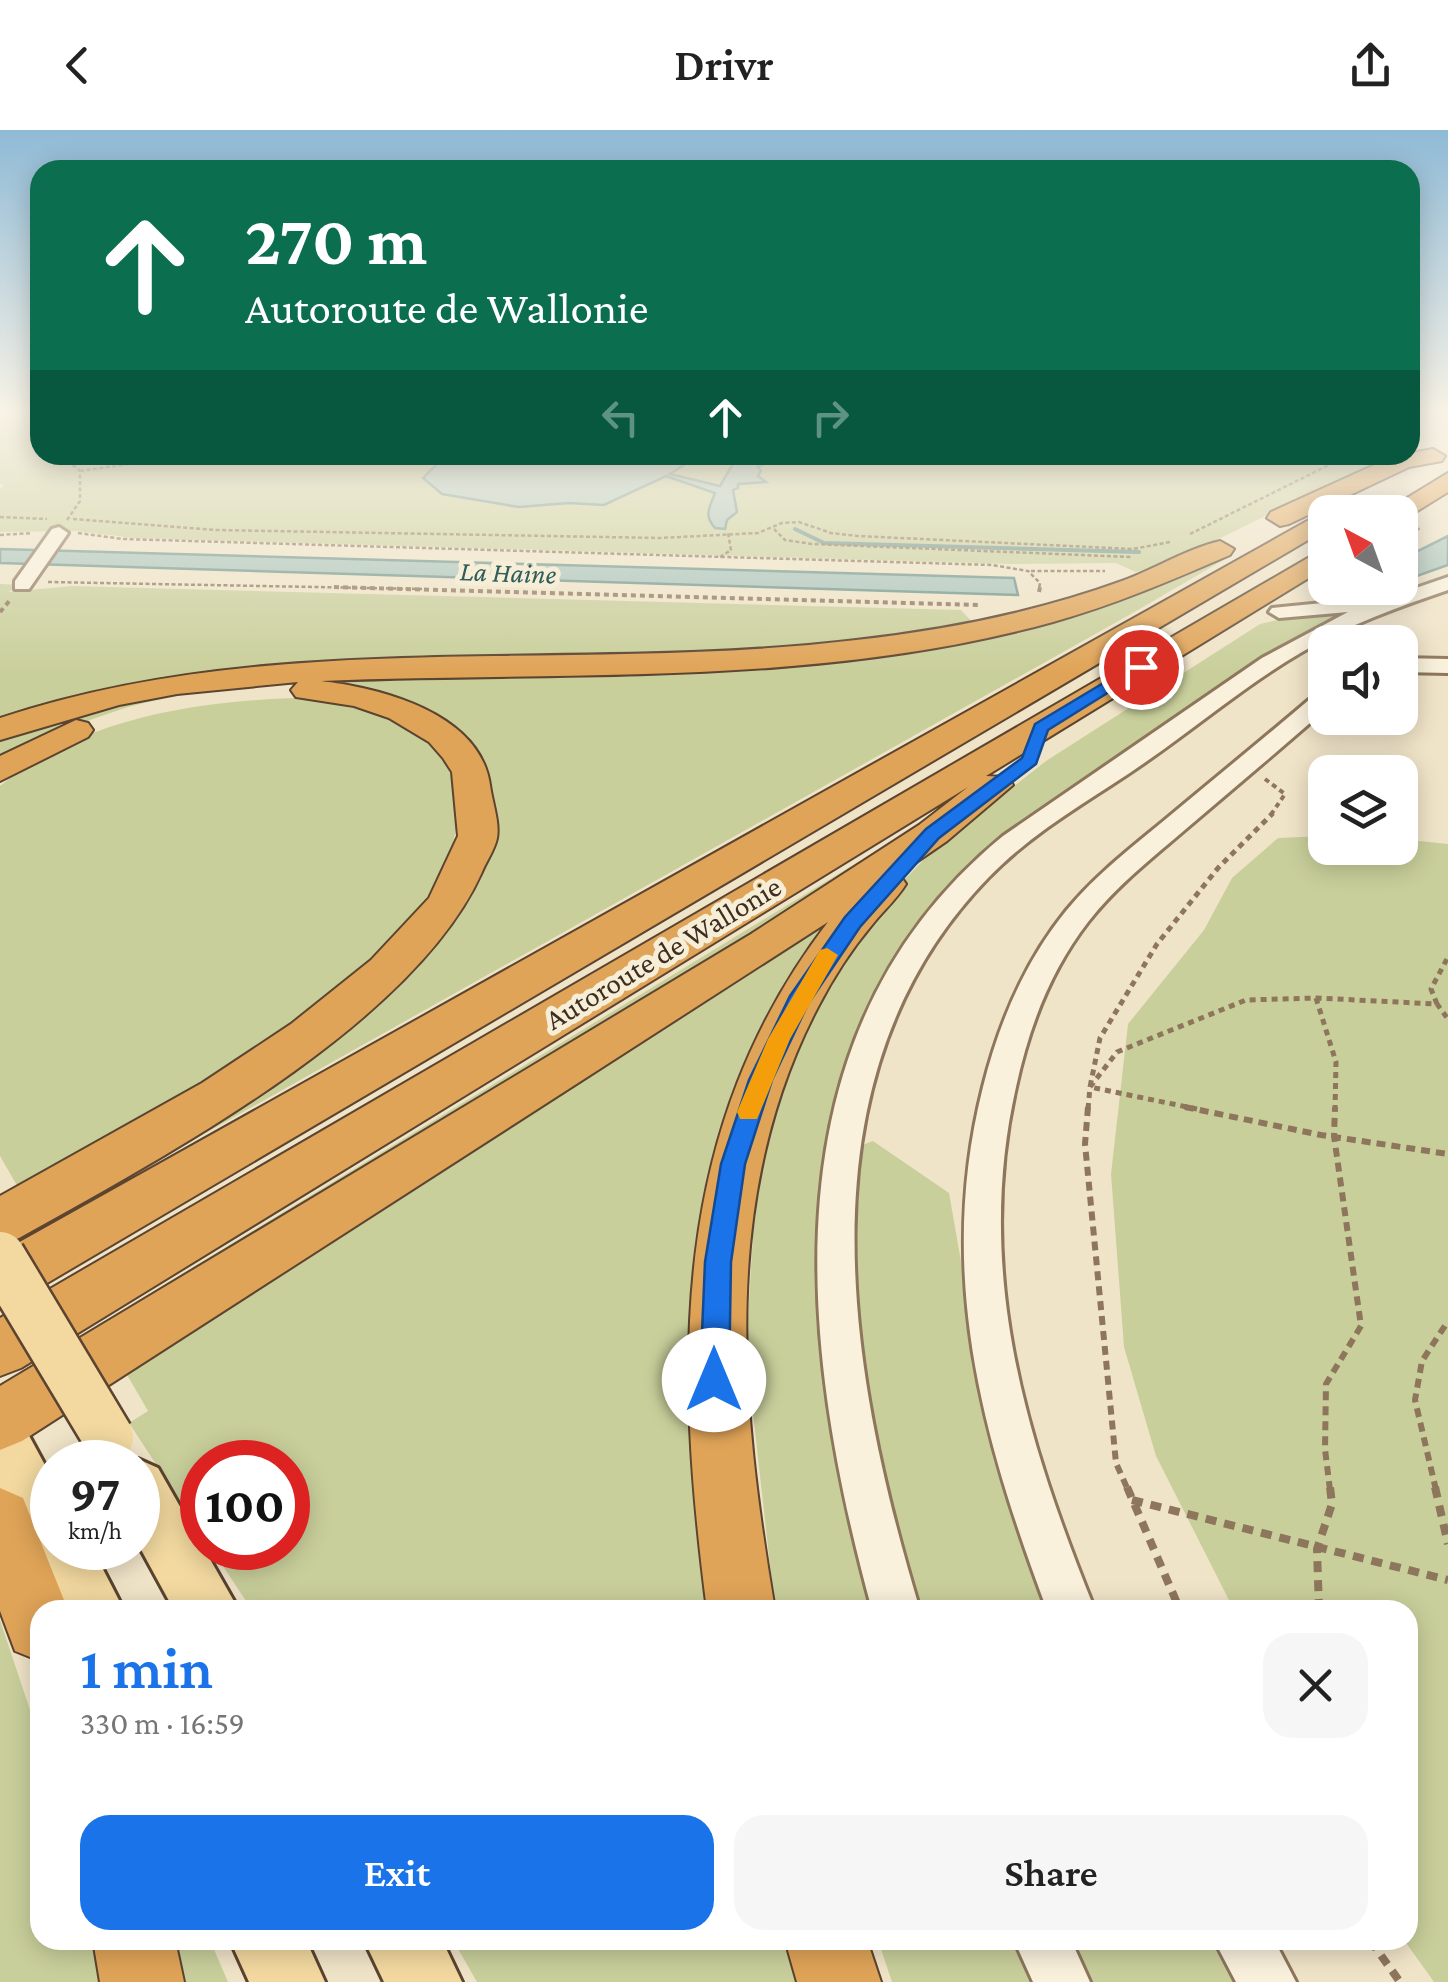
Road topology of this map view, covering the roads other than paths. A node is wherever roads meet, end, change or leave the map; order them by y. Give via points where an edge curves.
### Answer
1 (1318, 499) edge
2 (59, 525) road end
3 (1308, 529) edge
4 (1308, 566) edge
5 (25, 580) road end
6 (1448, 582) edge
7 (1418, 593) edge
8 (1345, 605) edge
9 (1388, 605) edge
10 (1279, 612) dead end
11 (1418, 665) edge
12 (1448, 666) edge
13 (1308, 712) edge
14 (1041, 728) junction
15 (0, 730) edge
16 (0, 770) edge
17 (933, 834) junction
18 (0, 1222) edge
19 (0, 1258) edge
20 (0, 1282) edge
21 (0, 1350) edge
22 (0, 1420) edge
23 (0, 1438) edge
24 (110, 1440) edge
25 (26, 1515) edge
26 (160, 1526) edge
27 (71, 1570) edge
28 (37, 1600) edge
29 (88, 1600) edge
30 (202, 1600) edge
31 (739, 1600) edge
32 (893, 1600) edge
33 (1067, 1600) edge
34 (136, 1950) edge
35 (272, 1950) edge
36 (407, 1950) edge
37 (829, 1950) edge
38 (1047, 1950) edge
39 (1248, 1950) edge
40 (142, 1982) edge
41 (288, 1982) edge
42 (425, 1982) edge
43 (839, 1982) edge
44 (1062, 1982) edge
45 (1268, 1982) edge

1 - 15 highway via 1150,580 1065,609 956,634 737,660 220,676 110,695
2 - 5 street
3 - 20 highway, Autoroute de Wallonie
4 - 14 highway, Autoroute de Wallonie
6 - 7 street
8 - 10 street
9 - 32 street via 1279,658 992,857 936,920 886,1000 840,1151 833,1286 847,1418
11 - 12 street
13 - 33 street via 1112,878 1053,948 1018,1015 990,1128 980,1206 984,1287 1022,1475
14 - 17 highway via 1030,760
14 - 21 highway, Autoroute de Wallonie
16 - 18 highway via 74,731 159,703 248,690 314,690 368,699 434,729 456,748 473,777 479,823 471,855 444,906 357,999 178,1123
17 - 22 highway
17 - 31 highway via 852,922 798,1001 761,1080 733,1164 718,1262 714,1380
19 - 24 main road, bridge
23 - 25 main road
25 - 28 highway
26 - 30 main road
27 - 29 main road
34 - 40 highway
35 - 41 main road
36 - 42 main road
37 - 43 highway
38 - 44 street
39 - 45 street

